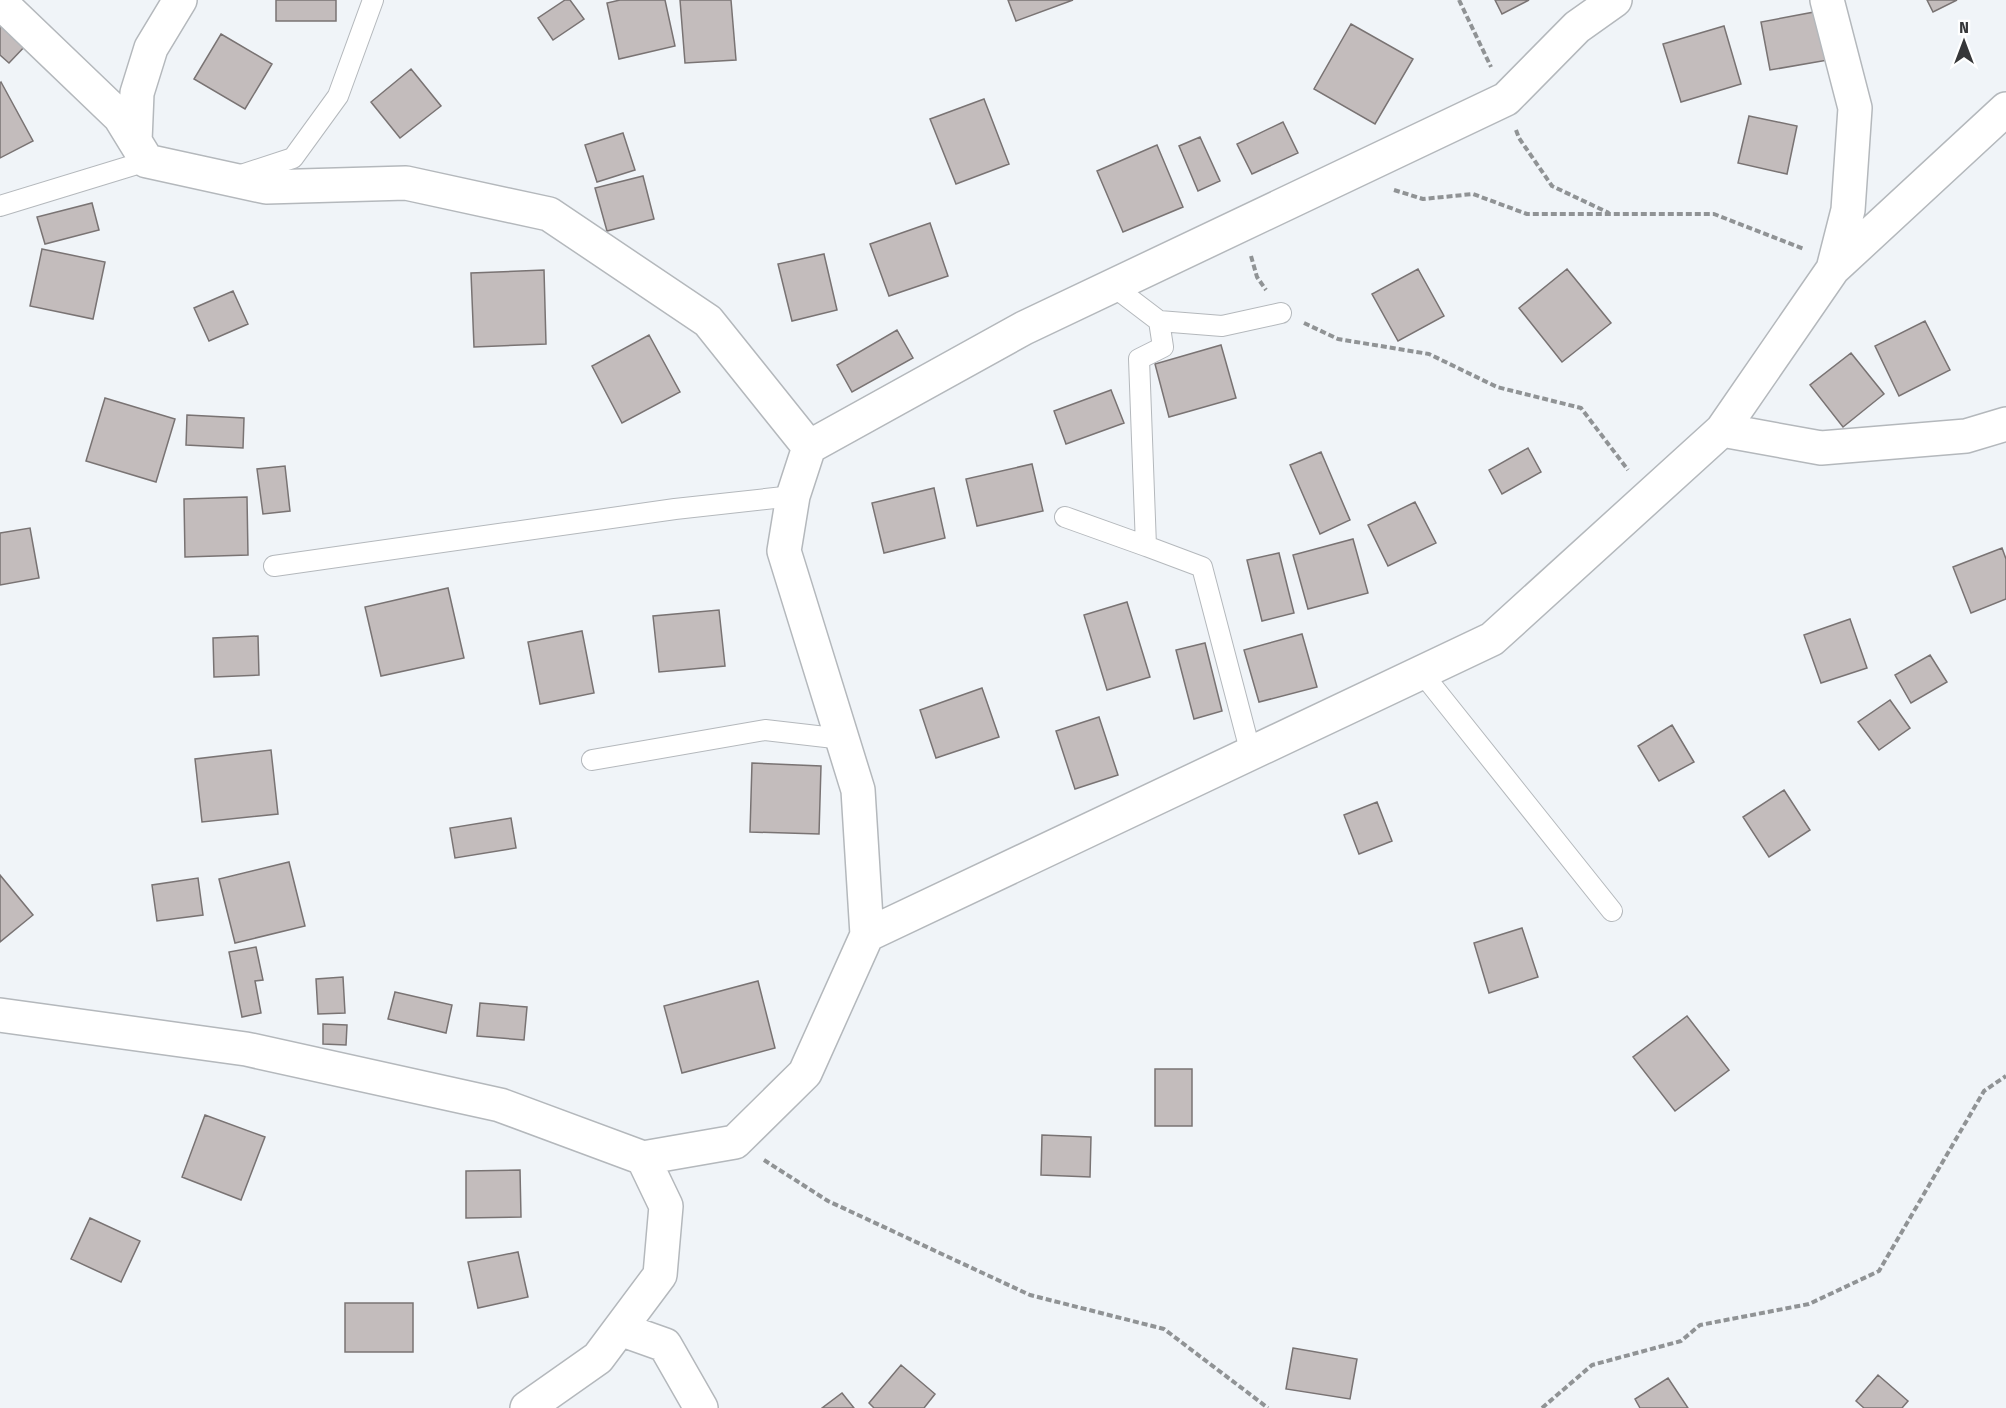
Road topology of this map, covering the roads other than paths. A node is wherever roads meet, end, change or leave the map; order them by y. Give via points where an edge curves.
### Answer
1 (180, 0) edge
2 (373, 0) edge
3 (1615, 0) edge
4 (1827, 0) edge
5 (0, 2) edge
6 (2006, 109) edge
7 (141, 151) junction
8 (229, 179) junction
9 (0, 206) edge
10 (1833, 269) junction
11 (1113, 286) junction
12 (1281, 313) road end
13 (1159, 321) junction
14 (2006, 424) edge
15 (1722, 430) junction
16 (808, 447) junction
17 (793, 496) junction
18 (1065, 517) dead end
19 (1146, 546) junction
20 (274, 566) dead end
21 (1422, 673) junction
22 (843, 740) junction
23 (1251, 754) junction
24 (591, 760) dead end
25 (1612, 910) dead end
26 (867, 935) junction
27 (0, 1015) edge
28 (643, 1158) junction
29 (620, 1329) junction
30 (527, 1408) edge
31 (701, 1408) edge

1 - 7 street via 151,48 137,93
2 - 8 lane via 338,96 292,158
3 - 11 street via 1577,27 1506,99
4 - 10 street via 1855,108 1848,210
5 - 7 street via 120,117
6 - 10 street
7 - 8 street
7 - 9 lane
8 - 16 street via 266,187 406,183 549,214 708,321
10 - 15 street
11 - 13 lane
11 - 16 street via 1024,328
12 - 13 lane via 1222,326
13 - 19 lane via 1163,347 1139,359
14 - 15 street via 1966,436 1821,448
15 - 21 street via 1492,639
16 - 17 street
17 - 20 lane
17 - 22 street via 784,551
18 - 19 lane
19 - 23 lane via 1202,567
21 - 23 street
21 - 25 lane
22 - 24 lane via 765,730
22 - 26 street via 858,790
23 - 26 street
26 - 28 street via 805,1073 735,1142
27 - 28 street via 246,1049 500,1105
28 - 29 street via 666,1206 660,1275
29 - 30 street via 598,1358
29 - 31 street via 665,1345

